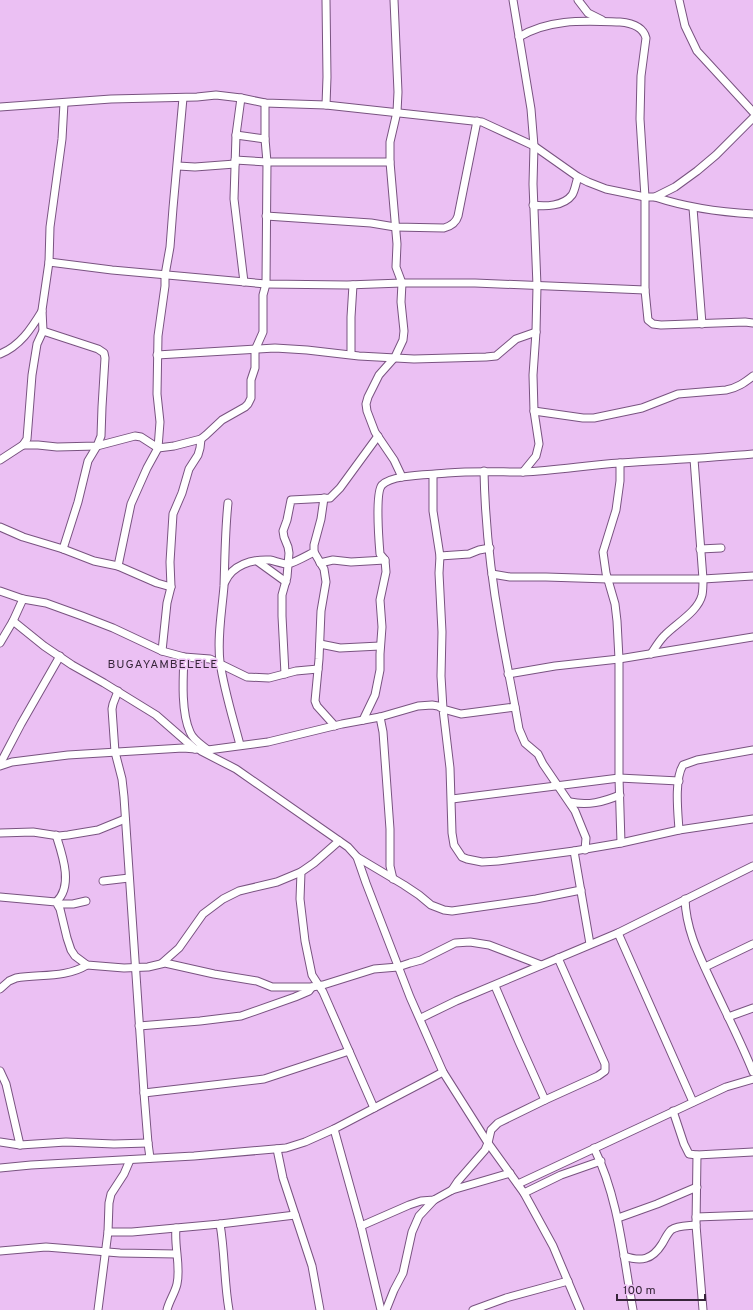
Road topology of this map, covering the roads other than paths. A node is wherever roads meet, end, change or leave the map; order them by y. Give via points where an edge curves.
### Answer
1 (326, 0) edge
2 (394, 0) edge
3 (513, 0) edge
4 (578, 0) edge
5 (681, 2) edge
6 (605, 21) junction
7 (519, 37) junction
8 (183, 98) junction
9 (241, 98) junction
10 (64, 103) junction
11 (265, 103) junction
12 (326, 105) junction
13 (0, 107) edge
14 (397, 112) junction
15 (753, 112) edge
16 (753, 118) edge
17 (477, 121) junction
18 (236, 135) junction
19 (265, 140) junction
20 (534, 146) junction
21 (235, 162) junction
22 (267, 162) junction
23 (390, 162) junction
24 (178, 166) junction
25 (578, 178) junction
26 (645, 197) junction
27 (654, 197) junction
28 (533, 205) junction
29 (693, 208) junction
30 (753, 214) edge
31 (266, 216) junction
32 (395, 227) junction
33 (49, 262) junction
34 (165, 275) junction
35 (244, 282) junction
36 (402, 283) junction
37 (266, 284) junction
38 (353, 285) junction
39 (537, 286) junction
40 (645, 290) junction
41 (42, 310) junction
42 (753, 323) edge
43 (702, 324) junction
44 (43, 331) junction
45 (536, 332) junction
46 (255, 350) junction
47 (0, 354) edge
48 (351, 354) junction
49 (157, 355) junction
50 (395, 357) junction
51 (753, 376) edge
52 (534, 411) junction
53 (378, 436) junction
54 (201, 439) junction
55 (23, 445) junction
56 (98, 446) junction
57 (158, 448) junction
58 (753, 454) edge
59 (694, 459) junction
60 (0, 460) edge
61 (620, 463) junction
62 (484, 471) junction
63 (523, 472) junction
64 (433, 474) junction
65 (402, 477) junction
66 (324, 498) junction
67 (228, 504) dead end
68 (0, 527) edge
69 (490, 548) junction
70 (721, 548) dead end
71 (63, 549) junction
72 (700, 549) junction
73 (314, 552) junction
74 (440, 556) junction
75 (385, 560) junction
76 (257, 561) junction
77 (320, 563) junction
78 (289, 564) junction
79 (118, 566) junction
80 (492, 574) junction
81 (753, 576) edge
82 (608, 579) junction
83 (703, 579) junction
84 (286, 582) junction
85 (224, 586) junction
86 (171, 587) junction
87 (0, 591) edge
88 (23, 599) junction
89 (13, 621) junction
90 (753, 637) edge
91 (0, 643) edge
92 (320, 644) junction
93 (380, 646) junction
94 (162, 651) junction
95 (652, 654) junction
96 (60, 656) junction
97 (184, 657) junction
98 (619, 659) junction
99 (220, 663) junction
100 (318, 669) junction
101 (285, 674) junction
102 (508, 674) junction
103 (118, 691) junction
104 (516, 707) junction
105 (443, 709) junction
106 (380, 717) junction
107 (363, 720) junction
108 (335, 726) junction
109 (240, 746) junction
110 (197, 750) junction
111 (208, 750) junction
112 (753, 750) edge
113 (115, 752) junction
114 (0, 764) edge
115 (619, 778) junction
116 (679, 781) junction
117 (558, 786) junction
118 (620, 795) junction
119 (452, 799) junction
120 (570, 802) junction
121 (125, 819) junction
122 (753, 819) edge
123 (679, 830) junction
124 (0, 833) edge
125 (56, 835) junction
126 (339, 841) junction
127 (621, 843) junction
128 (585, 850) junction
129 (574, 852) junction
130 (357, 857) junction
131 (753, 866) edge
132 (301, 872) junction
133 (129, 878) junction
134 (393, 878) junction
135 (103, 881) dead end
136 (581, 890) junction
137 (0, 897) edge
138 (685, 899) junction
139 (86, 901) dead end
140 (57, 903) junction
141 (618, 933) junction
142 (590, 944) junction
143 (753, 944) edge
144 (558, 958) junction
145 (162, 963) junction
146 (87, 965) junction
147 (541, 965) junction
148 (136, 967) junction
149 (398, 967) junction
150 (705, 968) junction
151 (495, 986) junction
152 (315, 987) junction
153 (0, 989) edge
154 (753, 1008) edge
155 (728, 1017) junction
156 (420, 1018) junction
157 (139, 1026) junction
158 (349, 1050) junction
159 (0, 1071) edge
160 (444, 1072) junction
161 (753, 1072) edge
162 (753, 1079) edge
163 (144, 1093) junction
164 (545, 1100) junction
165 (693, 1102) junction
166 (374, 1108) junction
167 (674, 1111) junction
168 (334, 1129) junction
169 (0, 1142) edge
170 (148, 1143) junction
171 (488, 1143) junction
172 (20, 1145) junction
173 (594, 1148) junction
174 (277, 1149) junction
175 (753, 1152) edge
176 (697, 1155) junction
177 (150, 1158) junction
178 (130, 1160) junction
179 (600, 1161) junction
180 (0, 1168) edge
181 (510, 1173) junction
182 (518, 1184) junction
183 (697, 1188) junction
184 (452, 1190) junction
185 (524, 1193) junction
186 (434, 1200) junction
187 (294, 1215) junction
188 (753, 1215) edge
189 (696, 1216) junction
190 (618, 1218) junction
191 (220, 1224) junction
192 (696, 1225) junction
193 (361, 1226) junction
194 (176, 1228) junction
195 (108, 1232) junction
196 (0, 1251) edge
197 (105, 1252) junction
198 (176, 1254) junction
199 (624, 1256) junction
200 (568, 1281) junction
201 (98, 1310) edge
202 (167, 1310) edge
203 (229, 1310) edge
204 (320, 1310) edge
205 (381, 1310) edge
206 (386, 1310) edge
207 (473, 1310) edge
208 (580, 1310) edge
209 (633, 1310) edge
210 (703, 1310) edge

1 - 12 street
2 - 14 street
3 - 7 street
4 - 6 street via 588,13
5 - 15 street via 685,26 697,51
6 - 7 street via 561,22 539,27
6 - 26 street via 627,23 642,29 645,33 640,119
7 - 20 street via 531,109
8 - 9 street via 216,95
8 - 10 street via 111,99
8 - 24 street
9 - 11 street
9 - 18 street
10 - 13 street
10 - 33 street via 62,139 50,227
11 - 12 street
11 - 19 street
12 - 14 street
14 - 17 street
14 - 23 street via 390,142
16 - 27 street via 697,171 675,187
17 - 20 street via 489,124
17 - 32 street via 455,222 444,228
18 - 19 street
18 - 21 street
19 - 22 street
20 - 25 street
20 - 28 street
21 - 22 street
21 - 24 street via 195,167
21 - 35 street via 235,209
22 - 23 street
22 - 31 street
23 - 32 street
24 - 34 street
25 - 26 street via 606,189
25 - 28 street via 568,199 552,205
26 - 27 street
26 - 40 street
27 - 29 street
28 - 39 street
29 - 30 street
29 - 43 street
31 - 32 street
31 - 37 street
32 - 36 street via 396,267
33 - 34 street
33 - 41 street
34 - 35 street
34 - 49 street
35 - 37 street
36 - 38 street
36 - 39 street
36 - 50 street via 400,302 404,331
37 - 38 street
37 - 46 street via 263,295 263,332
38 - 48 street
39 - 40 street
39 - 45 street
40 - 43 street via 648,320 653,324
41 - 44 street
41 - 47 street via 32,328 18,343
42 - 43 street
44 - 55 street via 37,344 29,397 27,436
44 - 56 street via 104,353 101,436
45 - 50 street via 516,338 498,355 493,356 414,359
45 - 52 street
46 - 48 street via 275,348
46 - 49 street
46 - 54 street via 255,368 248,404 222,420
48 - 50 street
49 - 57 street via 160,422
50 - 53 street via 379,375 366,404
51 - 52 street via 733,389 678,394 642,408 594,418
52 - 63 street via 539,435 538,451
53 - 65 street
53 - 66 street via 340,488 330,498
54 - 57 street
54 - 86 street via 198,455 173,514
55 - 56 street
55 - 60 street
56 - 57 street via 135,436
56 - 71 street via 88,462
57 - 79 street via 131,504
58 - 59 street
59 - 61 street
59 - 72 street
61 - 63 street
61 - 82 street via 616,510 603,552
62 - 63 street
62 - 64 street
62 - 69 street
64 - 65 street
64 - 74 street via 433,511
65 - 75 street via 385,482 379,490 379,544 380,554
66 - 73 street
66 - 78 street via 291,500 283,531 288,547
67 - 85 street
68 - 71 street
69 - 74 street via 469,554
69 - 80 street
70 - 72 street
71 - 79 street
72 - 83 street
73 - 77 street
73 - 78 street
74 - 105 street
75 - 77 street via 333,560
75 - 93 street via 386,579 380,600
76 - 78 street
76 - 84 street
76 - 85 street via 237,567 228,576
77 - 92 street via 324,569 326,582 321,611
78 - 84 street
79 - 86 street
80 - 82 street via 510,577
80 - 102 street
81 - 83 street
82 - 83 street
82 - 98 street via 615,604
83 - 95 street via 700,601 664,636
84 - 101 street via 282,596
85 - 99 street via 219,637
86 - 94 street
87 - 88 street
88 - 89 street
88 - 94 street via 46,603 82,616
89 - 91 street
89 - 96 street
90 - 95 street
92 - 93 street via 340,648
92 - 100 street
93 - 107 street via 378,686
94 - 97 street
95 - 98 street
96 - 103 street
96 - 114 street
97 - 99 street
97 - 111 street via 184,698 190,732
98 - 102 street
98 - 115 street
99 - 101 street via 247,677 269,678
99 - 109 street
100 - 101 street
100 - 108 street via 315,701
102 - 104 street
103 - 110 street via 156,715
103 - 113 street via 112,709
104 - 105 street via 461,714
104 - 117 street via 523,739 528,747 538,754
105 - 106 street via 432,705 418,706
105 - 119 street
106 - 107 street
106 - 134 street via 390,829 390,866
107 - 108 street
108 - 109 street
109 - 111 street
110 - 111 street
110 - 113 street via 183,748
110 - 126 street via 236,769
112 - 116 street via 687,763 681,769
113 - 114 street
113 - 121 street via 122,778
115 - 116 street
115 - 117 street
115 - 118 street
116 - 123 street
117 - 119 street
117 - 120 street
118 - 120 street via 594,804
118 - 127 street
119 - 129 street via 454,845 462,857 482,862
120 - 128 street via 586,838
121 - 125 street via 98,830
121 - 133 street
122 - 123 street
123 - 127 street
124 - 125 street via 33,832
125 - 140 street via 66,875
126 - 130 street
126 - 132 street
127 - 128 street
128 - 129 street
129 - 136 street
130 - 134 street
130 - 149 street
131 - 138 street
132 - 145 street via 223,899 203,914 179,948
132 - 152 street via 303,931
133 - 135 street
133 - 148 street
134 - 136 street via 431,905 444,910 536,900
136 - 142 street
137 - 140 street
138 - 141 street
138 - 150 street via 689,931
139 - 140 street via 71,905
140 - 146 street via 71,950
141 - 142 street
141 - 165 street
142 - 144 street
143 - 150 street
144 - 147 street
144 - 164 street via 606,1068 598,1076
145 - 148 street
145 - 152 street via 272,987
146 - 148 street
146 - 153 street via 66,974 16,978
147 - 149 street via 489,945 455,942 421,960
147 - 151 street
148 - 157 street
149 - 152 street via 374,969
149 - 156 street
150 - 155 street
151 - 156 street
151 - 164 street
152 - 157 street via 295,997 241,1016
152 - 158 street via 322,992
154 - 155 street
155 - 161 street
156 - 160 street
157 - 163 street
158 - 163 street via 264,1079
158 - 166 street
159 - 172 street via 6,1084
160 - 166 street
160 - 171 street
162 - 165 street via 736,1083
163 - 170 street
164 - 171 street via 498,1123 491,1130
165 - 167 street
166 - 168 street
167 - 173 street
167 - 176 street via 686,1150 689,1154
168 - 174 street via 305,1142
168 - 193 street
169 - 172 street
170 - 172 street via 66,1142
170 - 177 street
171 - 181 street
171 - 184 street
173 - 179 street
173 - 182 street
174 - 177 street
174 - 187 street
175 - 176 street
176 - 183 street
177 - 178 street
178 - 180 street
178 - 195 street via 111,1194
179 - 185 street via 561,1175
179 - 190 street
181 - 182 street
181 - 184 street
182 - 185 street
183 - 189 street
183 - 190 street
184 - 186 street
185 - 200 street via 553,1246
186 - 193 street via 409,1205
186 - 206 street via 419,1216 412,1232 403,1273
187 - 191 street
187 - 204 street via 312,1266
188 - 189 street
189 - 192 street
190 - 199 street
191 - 194 street
191 - 203 street
192 - 199 street via 672,1229 660,1248 648,1258 635,1260
192 - 210 street
193 - 205 street
194 - 195 street
194 - 198 street
195 - 197 street
196 - 197 street via 46,1247
197 - 198 street
197 - 201 street
198 - 202 street via 177,1284
199 - 209 street
200 - 207 street
200 - 208 street

